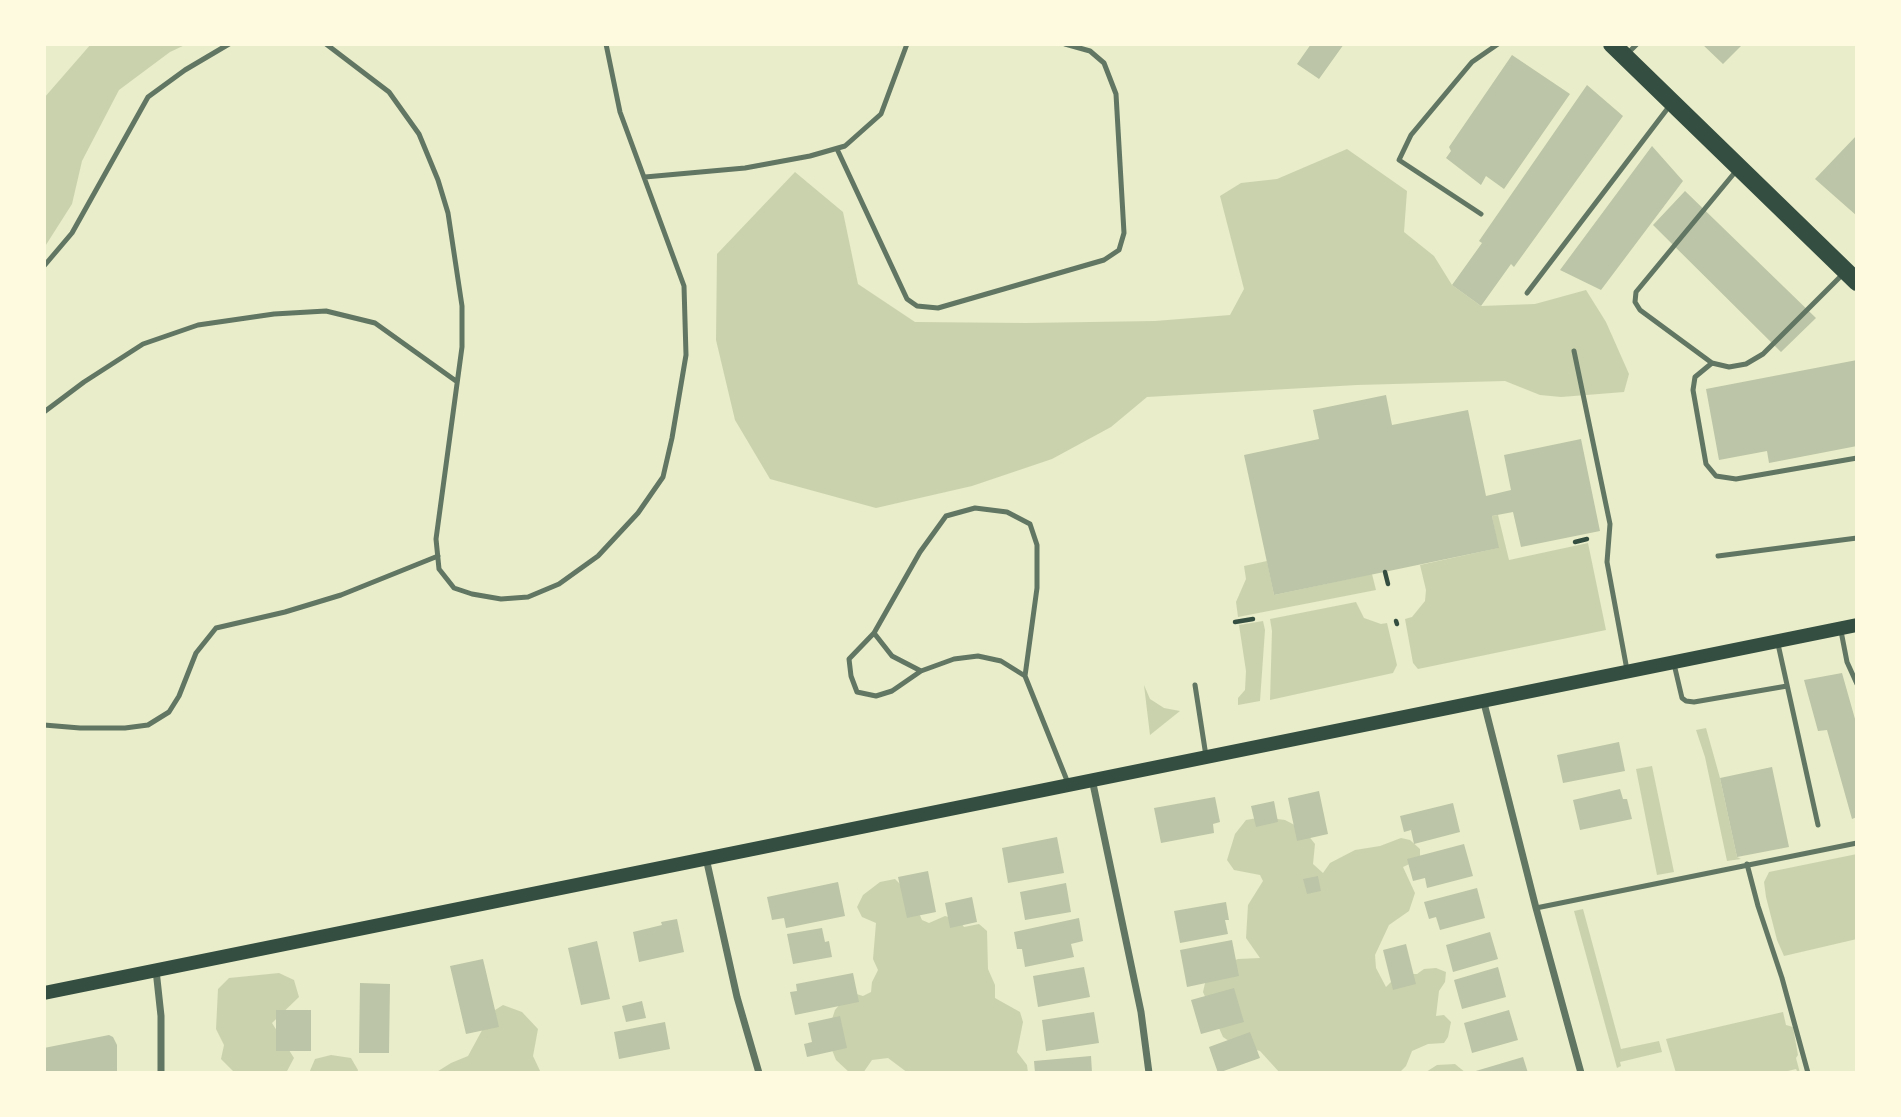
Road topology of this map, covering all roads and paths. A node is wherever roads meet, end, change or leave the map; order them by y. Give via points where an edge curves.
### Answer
1 (229, 44) edge
2 (326, 44) edge
3 (606, 44) edge
4 (907, 44) edge
5 (1065, 44) edge
6 (1498, 44) edge
7 (1625, 48) edge
8 (1672, 102) junction
9 (837, 149) junction
10 (1739, 167) junction
11 (645, 177) junction
12 (1481, 214) dead end
13 (44, 266) edge
14 (1852, 276) edge
15 (1527, 293) dead end
16 (1574, 351) dead end
17 (1712, 363) junction
18 (457, 381) junction
19 (44, 412) edge
20 (1857, 457) edge
21 (1857, 538) edge
22 (1587, 539) dead end
23 (1574, 542) dead end
24 (438, 556) junction
25 (1718, 556) dead end
26 (1385, 572) dead end
27 (1388, 583) dead end
28 (1252, 619) dead end
29 (1235, 622) dead end
30 (1857, 625) edge
31 (1841, 628) junction
32 (874, 633) junction
33 (1777, 641) junction
34 (1673, 661) junction
35 (1627, 670) junction
36 (921, 671) junction
37 (1025, 676) junction
38 (1857, 684) edge
39 (1195, 685) dead end
40 (1787, 686) junction
41 (1483, 699) junction
42 (44, 725) edge
43 (1206, 756) junction
44 (1092, 779) junction
45 (1068, 783) junction
46 (1818, 825) dead end
47 (1857, 843) edge
48 (706, 858) junction
49 (1747, 864) junction
50 (1536, 908) junction
51 (156, 970) junction
52 (44, 992) edge
53 (161, 1073) edge
54 (759, 1073) edge
55 (1149, 1073) edge
56 (1581, 1073) edge
57 (1808, 1073) edge

1 - 13 lane via 148,97 72,233
2 - 18 lane via 389,92 419,134 438,180 448,213 462,306
3 - 11 lane via 620,112
4 - 9 lane via 881,114
5 - 9 lane via 1090,51 1104,63 1116,94 1124,233 1119,250 1104,260 938,308 917,306 907,299
6 - 12 lane via 1472,62 1411,135 1399,160
7 - 8 main road
8 - 10 main road
8 - 15 lane
9 - 11 lane via 745,169
10 - 14 main road
10 - 17 lane via 1636,292 1640,310
11 - 24 lane via 684,286 686,355 663,477 638,513 598,556 559,584 528,597 501,599 454,588 439,569
14 - 17 lane via 1763,354 1738,366
16 - 35 lane via 1610,524 1606,562
17 - 20 lane via 1695,377 1693,390 1706,464 1716,476 1736,479
18 - 19 lane via 375,323 326,311 274,314 198,325 143,344
18 - 24 lane via 436,539
21 - 25 lane
22 - 23 path
24 - 42 lane via 341,595 216,628 196,653 169,712 148,725
26 - 27 path
28 - 29 path
30 - 31 main road
31 - 33 main road
31 - 38 lane via 1847,662
32 - 36 lane via 892,656
32 - 36 lane via 849,659 857,692 876,696 892,691
32 - 37 lane via 919,552 946,516 975,508 1007,512 1030,524 1037,545 1037,588
33 - 34 main road
33 - 40 lane
34 - 35 main road
34 - 40 lane via 1686,701
35 - 41 main road
36 - 37 lane via 978,656 1001,661
37 - 45 lane
39 - 43 lane
40 - 46 lane
41 - 43 main road
41 - 50 street
43 - 44 main road
44 - 45 main road
44 - 55 street via 1141,1012
45 - 48 main road
47 - 49 lane
48 - 51 main road
48 - 54 street
49 - 50 lane
49 - 57 lane
50 - 56 street
51 - 52 main road
51 - 53 street

